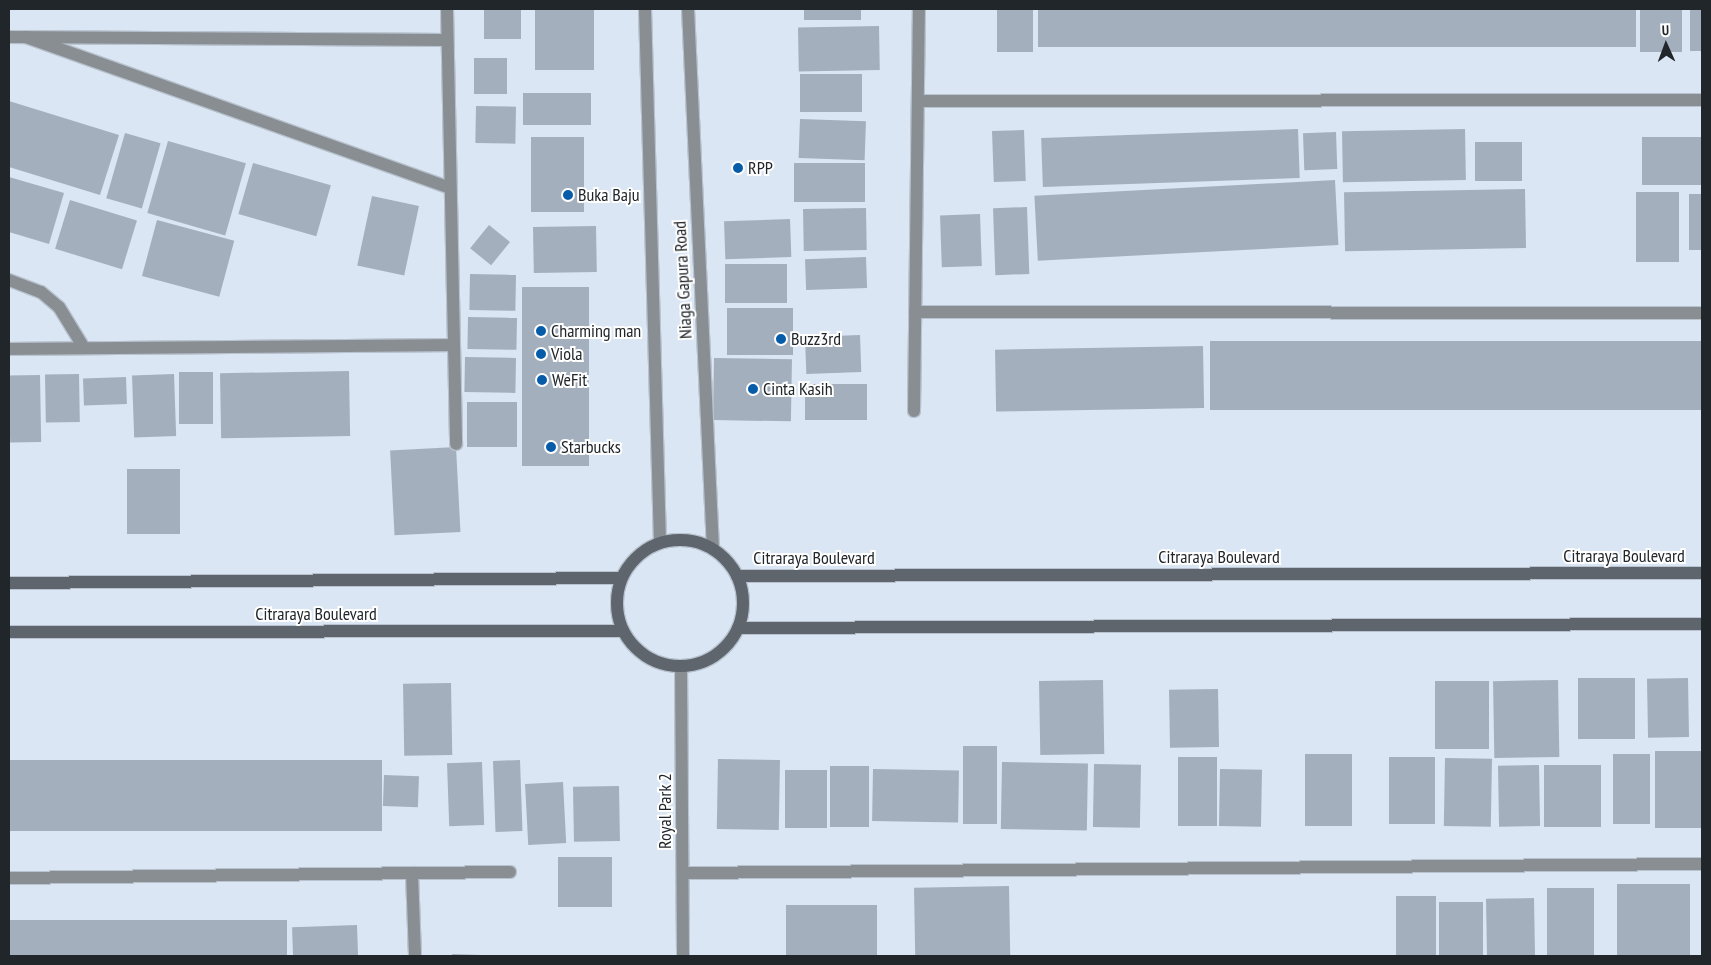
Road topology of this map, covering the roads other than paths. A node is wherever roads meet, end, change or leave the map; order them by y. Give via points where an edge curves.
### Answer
1 (446, 9) edge
2 (645, 9) edge
3 (688, 9) edge
4 (919, 9) edge
5 (9, 37) edge
6 (26, 37) junction
7 (447, 40) junction
8 (1702, 100) edge
9 (918, 101) junction
10 (450, 188) junction
11 (9, 280) edge
12 (915, 312) junction
13 (1702, 312) edge
14 (454, 345) junction
15 (84, 348) junction
16 (9, 349) edge
17 (914, 411) dead end
18 (456, 444) dead end
19 (660, 543) junction
20 (713, 549) junction
21 (1702, 573) edge
22 (737, 576) junction
23 (621, 578) junction
24 (9, 583) edge
25 (1702, 624) edge
26 (738, 628) junction
27 (623, 631) junction
28 (9, 632) edge
29 (681, 666) junction
30 (1702, 864) edge
31 (510, 872) dead end
32 (412, 873) junction
33 (682, 873) junction
34 (9, 878) edge
35 (414, 956) edge
36 (683, 956) edge

1 - 7 street
2 - 19 street, Niaga Gapura Road
3 - 20 street, Niaga Gapura Road
4 - 9 street
5 - 6 street
6 - 7 street
6 - 10 street
7 - 10 street
8 - 9 street
9 - 12 street
10 - 14 street
11 - 15 street via 41,292 59,307
12 - 13 street
12 - 17 street
14 - 15 street
14 - 18 street
15 - 16 street
19 - 20 main road via 678,540
19 - 23 main road via 630,563
20 - 22 main road
21 - 22 main road, Citraraya Boulevard
22 - 26 main road via 743,610
23 - 24 main road, Citraraya Boulevard
23 - 27 main road via 617,596
25 - 26 main road
26 - 29 main road via 715,655
27 - 28 main road, Citraraya Boulevard
27 - 29 main road via 647,657 663,664
29 - 33 street, Royal Park 2
30 - 33 street
31 - 32 street
32 - 34 street
32 - 35 street
33 - 36 street, Royal Park 2

